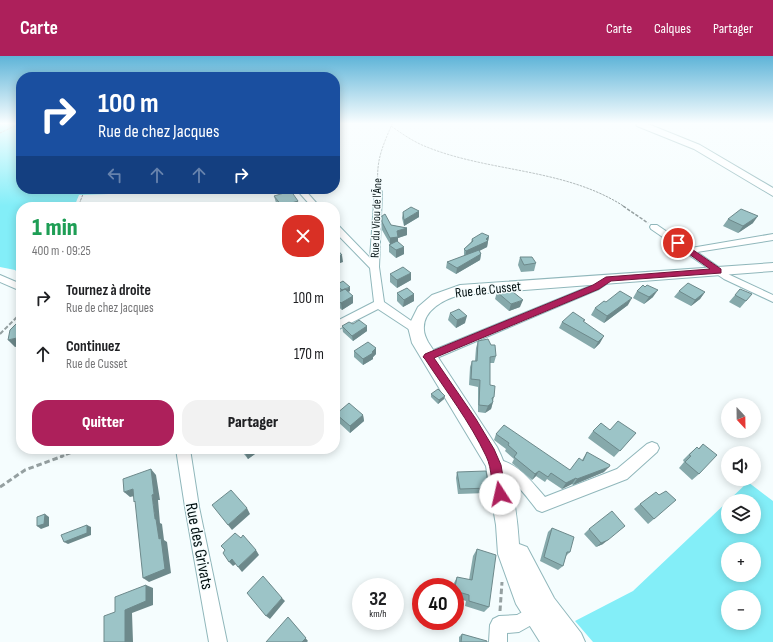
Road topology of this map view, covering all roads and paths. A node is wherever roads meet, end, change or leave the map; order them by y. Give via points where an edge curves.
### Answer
1 (381, 151) edge
2 (440, 151) edge
3 (704, 151) edge
4 (378, 192) joint
5 (773, 193) edge
6 (304, 194) edge
7 (312, 202) edge
8 (654, 227) joint
9 (340, 232) edge
10 (773, 237) edge
11 (689, 251) junction
12 (374, 267) junction
13 (773, 267) edge
14 (718, 271) junction
15 (0, 278) edge
16 (609, 279) junction
17 (16, 286) edge
18 (773, 299) edge
19 (379, 304) junction
20 (16, 318) edge
21 (340, 324) edge
22 (416, 330) junction
23 (0, 334) edge
24 (428, 357) junction
25 (652, 448) dead end
26 (69, 454) edge
27 (184, 454) edge
28 (496, 465) junction
29 (0, 487) edge
30 (549, 627) edge
31 (218, 642) edge
32 (498, 642) edge
33 (567, 642) edge
34 (572, 642) edge

1 - 4 path, Rue du Viou de l'Âne via 377,170
2 - 8 path via 530,172 597,193 618,203
3 - 5 street
4 - 12 street, Rue du Viou de l'Âne
6 - 7 street
8 - 11 street
9 - 12 street
10 - 11 street
11 - 14 street
12 - 19 street, Rue du Viou de l'Âne
13 - 14 street, Rue de Cusset
14 - 16 street, Rue de Cusset
14 - 18 street
15 - 17 street
16 - 22 street, Rue de Cusset via 476,288 447,293 423,309
16 - 24 street via 596,287
19 - 21 street
19 - 22 street
20 - 23 path
22 - 24 street
24 - 28 street via 472,422
25 - 28 street via 622,474 542,505 521,480 502,465
26 - 29 path via 26,470
27 - 31 street, Rue des Grivats
28 - 30 street via 509,554 524,596
30 - 32 street via 519,622 499,625
30 - 33 street
30 - 34 street

